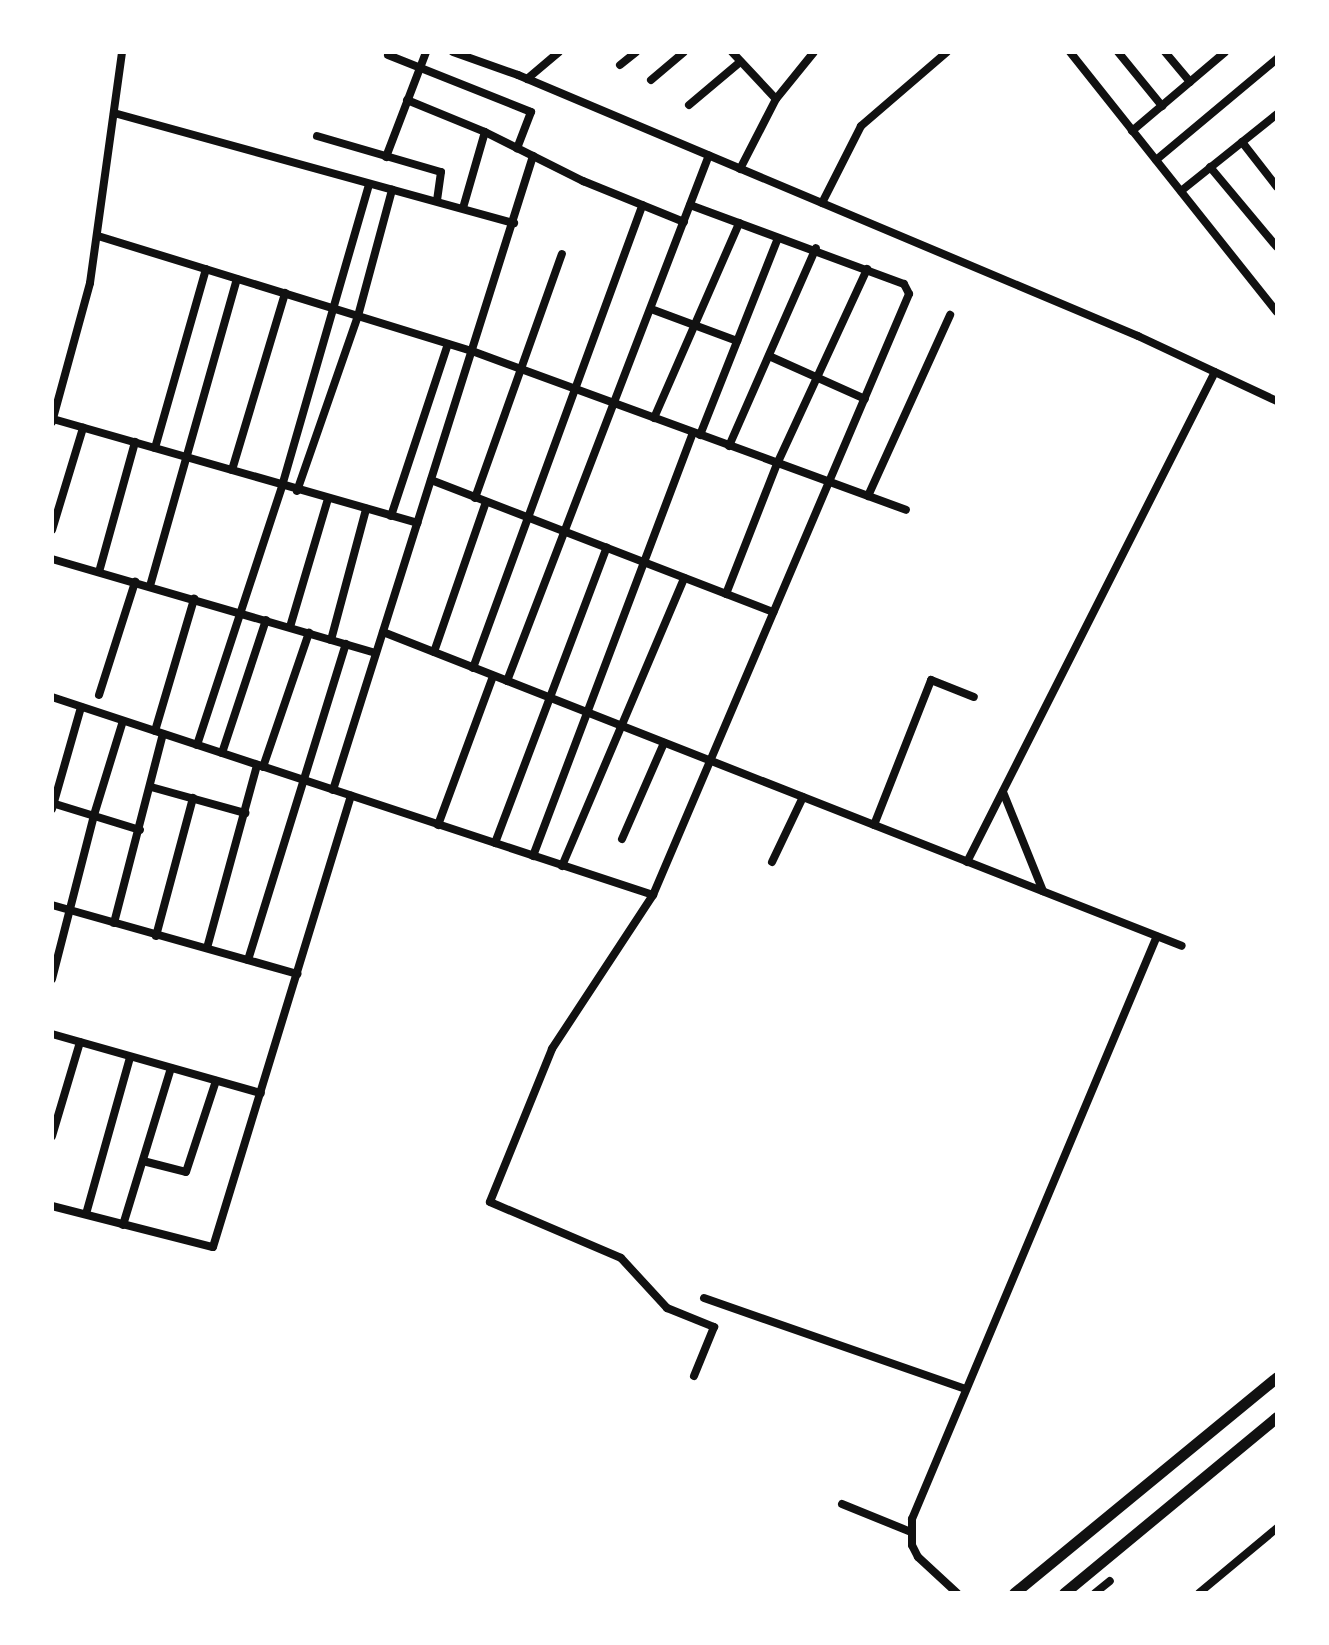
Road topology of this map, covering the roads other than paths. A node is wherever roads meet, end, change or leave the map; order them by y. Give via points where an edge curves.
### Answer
1 (122, 52) edge
2 (426, 52) edge
3 (453, 52) edge
4 (559, 52) edge
5 (636, 52) edge
6 (684, 52) edge
7 (732, 52) edge
8 (947, 52) edge
9 (1070, 52) edge
10 (1118, 52) edge
11 (1165, 52) edge
12 (1225, 52) edge
13 (810, 53) edge
14 (388, 55) dead end
15 (1277, 59) edge
16 (740, 62) junction
17 (620, 65) dead end
18 (419, 66) junction
19 (527, 79) junction
20 (651, 80) dead end
21 (1190, 82) junction
22 (776, 99) junction
23 (407, 100) junction
24 (689, 105) dead end
25 (1162, 106) junction
26 (114, 113) junction
27 (1277, 114) edge
28 (1132, 131) junction
29 (485, 132) junction
30 (317, 136) dead end
31 (1242, 142) junction
32 (517, 148) junction
33 (709, 155) junction
34 (533, 156) junction
35 (386, 157) junction
36 (1156, 160) junction
37 (1210, 167) junction
38 (740, 169) junction
39 (369, 185) junction
40 (1277, 187) edge
41 (392, 190) junction
42 (1181, 191) junction
43 (437, 200) junction
44 (822, 203) junction
45 (642, 205) junction
46 (690, 205) junction
47 (463, 208) junction
48 (684, 222) junction
49 (514, 223) junction
50 (739, 223) junction
51 (98, 236) junction
52 (778, 238) junction
53 (1277, 247) edge
54 (816, 248) junction
55 (562, 254) dead end
56 (206, 269) junction
57 (867, 269) junction
58 (237, 279) junction
59 (285, 293) junction
60 (332, 308) junction
61 (651, 309) junction
62 (1277, 312) edge
63 (950, 315) dead end
64 (358, 316) junction
65 (695, 325) junction
66 (737, 341) junction
67 (448, 344) junction
68 (472, 351) junction
69 (769, 356) junction
70 (521, 369) junction
71 (1215, 372) junction
72 (818, 378) junction
73 (574, 389) junction
74 (1276, 398) edge
75 (865, 399) junction
76 (615, 404) junction
77 (654, 418) junction
78 (52, 420) edge
79 (83, 428) junction
80 (696, 434) junction
81 (135, 442) junction
82 (729, 446) junction
83 (155, 448) junction
84 (187, 457) junction
85 (777, 464) junction
86 (232, 470) junction
87 (431, 480) junction
88 (830, 483) junction
89 (282, 486) junction
90 (297, 491) junction
91 (868, 496) junction
92 (475, 498) junction
93 (328, 499) junction
94 (486, 502) junction
95 (366, 509) junction
96 (906, 510) dead end
97 (391, 516) junction
98 (526, 517) junction
99 (417, 523) junction
100 (52, 530) edge
101 (567, 533) junction
102 (607, 547) junction
103 (52, 559) edge
104 (646, 562) junction
105 (99, 572) junction
106 (684, 578) junction
107 (135, 582) junction
108 (150, 586) junction
109 (726, 594) junction
110 (194, 599) junction
111 (773, 612) junction
112 (240, 613) junction
113 (266, 620) junction
114 (290, 627) junction
115 (383, 632) junction
116 (309, 633) junction
117 (331, 640) junction
118 (346, 644) junction
119 (434, 652) junction
120 (376, 653) junction
121 (473, 668) junction
122 (493, 676) junction
123 (507, 681) junction
124 (99, 695) dead end
125 (52, 697) edge
126 (548, 697) junction
127 (974, 697) dead end
128 (81, 707) junction
129 (588, 713) junction
130 (123, 721) junction
131 (621, 726) junction
132 (159, 732) junction
133 (664, 743) junction
134 (197, 745) junction
135 (222, 753) junction
136 (710, 761) junction
137 (260, 766) junction
138 (302, 780) junction
139 (151, 787) junction
140 (333, 790) junction
141 (1003, 792) junction
142 (351, 796) junction
143 (803, 797) junction
144 (193, 798) junction
145 (53, 805) edge
146 (245, 813) junction
147 (94, 815) junction
148 (438, 825) junction
149 (874, 825) junction
150 (140, 830) junction
151 (622, 839) dead end
152 (495, 843) junction
153 (533, 856) junction
154 (772, 862) dead end
155 (967, 862) junction
156 (562, 866) junction
157 (1043, 891) junction
158 (653, 895) junction
159 (52, 905) edge
160 (71, 910) junction
161 (114, 923) junction
162 (156, 936) junction
163 (1157, 936) junction
164 (1182, 946) dead end
165 (207, 948) junction
166 (248, 960) junction
167 (297, 974) junction
168 (52, 979) edge
169 (52, 1034) edge
170 (80, 1042) junction
171 (130, 1057) junction
172 (171, 1068) junction
173 (216, 1081) junction
174 (261, 1093) junction
175 (52, 1136) edge
176 (143, 1161) junction
177 (52, 1206) edge
178 (86, 1214) junction
179 (123, 1225) junction
180 (704, 1298) dead end
181 (694, 1376) dead end
182 (1277, 1377) edge
183 (966, 1389) junction
184 (1277, 1417) edge
185 (842, 1504) dead end
186 (1277, 1528) edge
187 (911, 1532) junction
188 (1110, 1581) dead end
189 (957, 1593) edge
190 (1014, 1593) edge
191 (1064, 1593) edge
192 (1095, 1593) edge
193 (1199, 1593) edge

1 - 26 street
2 - 18 street
3 - 19 street
4 - 19 street
5 - 17 street
6 - 20 street
7 - 16 street
8 - 44 street via 861,126
9 - 28 street
10 - 25 street
11 - 21 street
12 - 21 street
13 - 22 street
14 - 18 street
15 - 36 street
16 - 22 street
16 - 24 street
18 - 23 street
18 - 32 street via 531,112
19 - 33 street
21 - 25 street
22 - 38 street
23 - 29 street
23 - 35 street
25 - 28 street
26 - 39 street
26 - 51 street
27 - 31 street
28 - 36 street
29 - 32 street
29 - 47 street
30 - 35 street
31 - 37 street
31 - 40 street
32 - 34 street
33 - 38 street
33 - 46 street
34 - 45 street
34 - 49 street
35 - 43 street via 441,172
36 - 42 street
37 - 42 street
37 - 53 street
38 - 44 street
39 - 41 street
39 - 60 street
41 - 43 street
41 - 64 street
42 - 62 street
43 - 47 street
44 - 71 street
45 - 48 street
45 - 73 street
46 - 48 street
46 - 50 street
47 - 49 street
48 - 61 street
49 - 68 street
50 - 52 street
50 - 65 street
51 - 56 street
51 - 78 street
52 - 54 street
52 - 66 street
54 - 57 street
54 - 69 street
55 - 70 street
56 - 58 street
56 - 83 street
57 - 72 street
57 - 75 street via 904,284 909,294
58 - 59 street
58 - 84 street
59 - 60 street
59 - 86 street
60 - 64 street
60 - 89 street
61 - 65 street
61 - 76 street
63 - 91 street
64 - 67 street
64 - 90 street
65 - 66 street
65 - 77 street
66 - 80 street
67 - 68 street
67 - 97 street
68 - 70 street
68 - 87 street
69 - 72 street
69 - 82 street
70 - 73 street
70 - 92 street
71 - 74 street
71 - 141 street
72 - 75 street
72 - 85 street
73 - 76 street
73 - 98 street
75 - 88 street
76 - 77 street
76 - 101 street
77 - 80 street
78 - 79 street
79 - 81 street
79 - 100 street
80 - 82 street
80 - 104 street
81 - 83 street
81 - 105 street
82 - 85 street
83 - 84 street
84 - 86 street
84 - 108 street
85 - 88 street
85 - 109 street
86 - 89 street
87 - 92 street
87 - 99 street
88 - 91 street
88 - 111 street
89 - 90 street
89 - 112 street
90 - 93 street
91 - 96 street
92 - 94 street
93 - 95 street
93 - 114 street
94 - 98 street
94 - 119 street
95 - 97 street
95 - 117 street
97 - 99 street
98 - 101 street
98 - 121 street
99 - 115 street
101 - 102 street
101 - 123 street
102 - 104 street
102 - 126 street
103 - 105 street
104 - 106 street
104 - 129 street
105 - 107 street
106 - 109 street
106 - 131 street
107 - 108 street
107 - 124 street
108 - 110 street
109 - 111 street
110 - 112 street
110 - 132 street
111 - 136 street
112 - 113 street
112 - 134 street
113 - 114 street
113 - 135 street
114 - 116 street
115 - 119 street
115 - 120 street
116 - 117 street
116 - 137 street
117 - 118 street
118 - 120 street
118 - 138 street
119 - 121 street
120 - 140 street
121 - 122 street
122 - 123 street
122 - 148 street
123 - 126 street
125 - 128 street
126 - 129 street
126 - 152 street
127 - 149 street via 931,680
128 - 130 street
128 - 145 street
129 - 131 street
129 - 153 street
130 - 132 street
130 - 147 street
131 - 133 street
131 - 156 street
132 - 134 street
132 - 139 street
133 - 136 street
133 - 151 street
134 - 135 street
135 - 137 street
136 - 143 street
136 - 158 street
137 - 138 street
137 - 146 street
138 - 140 street
138 - 166 street
139 - 144 street
139 - 150 street
140 - 142 street
141 - 155 street
141 - 157 street
142 - 148 street
142 - 167 street
143 - 149 street
143 - 154 street
144 - 146 street
144 - 162 street
145 - 147 street
146 - 165 street
147 - 150 street
147 - 160 street
148 - 152 street
149 - 155 street
150 - 161 street
152 - 153 street
153 - 156 street
155 - 157 street
156 - 158 street
157 - 163 street
158 - 181 street via 552,1049 490,1202 621,1258 667,1308 714,1327
159 - 160 street
160 - 161 street
160 - 168 street
161 - 162 street
162 - 165 street
163 - 164 street
163 - 183 street
165 - 166 street
166 - 167 street
167 - 174 street
169 - 170 street
170 - 171 street
170 - 175 street
171 - 172 street
171 - 178 street
172 - 173 street
172 - 176 street
173 - 174 street
173 - 176 street via 186,1172
174 - 179 street via 212,1248
176 - 179 street
177 - 178 street
178 - 179 street
180 - 183 street
182 - 190 main road
183 - 187 street
184 - 191 main road
185 - 187 street
186 - 193 street
187 - 189 street via 912,1545 926,1567
188 - 192 street

